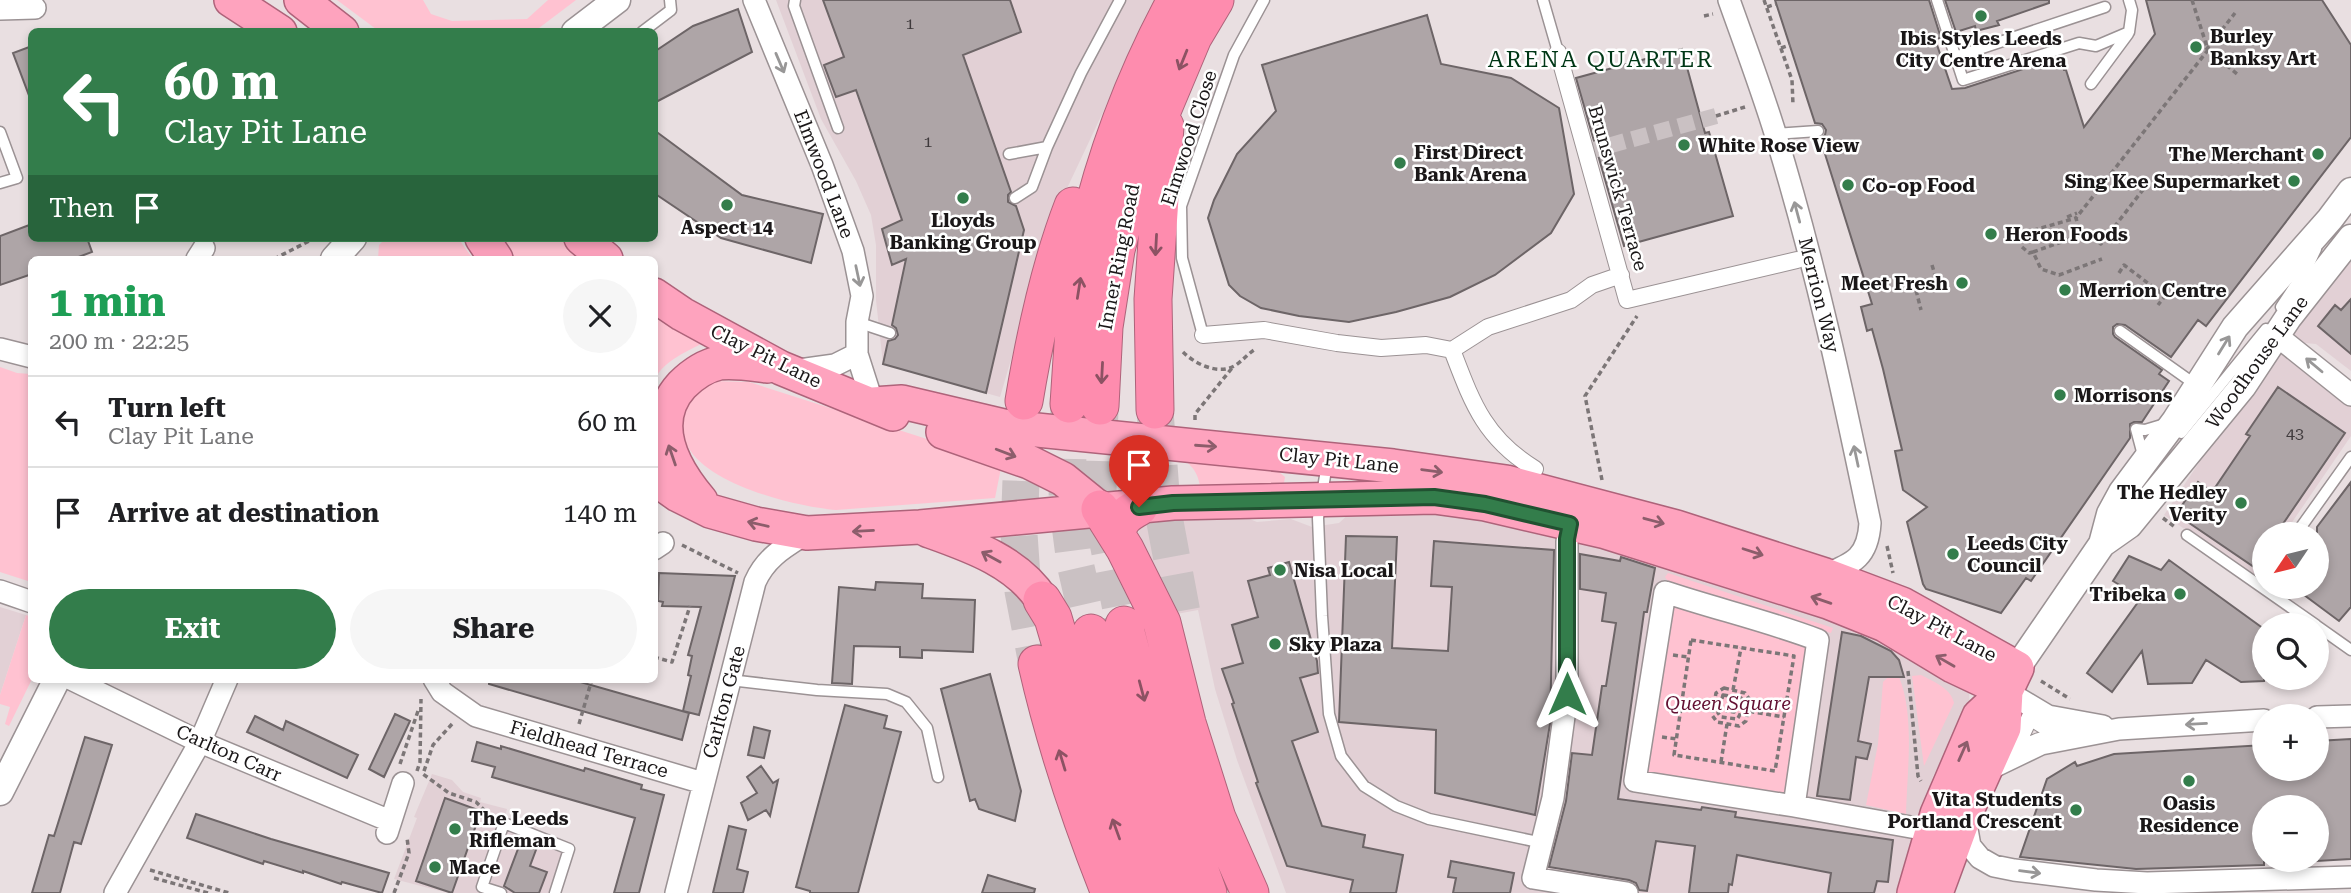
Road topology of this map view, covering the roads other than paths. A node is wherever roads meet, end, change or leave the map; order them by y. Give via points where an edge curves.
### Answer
1 (231, 0) edge
2 (301, 0) edge
3 (617, 0) edge
4 (670, 0) edge
5 (754, 0) edge
6 (795, 0) edge
7 (1120, 0) edge
8 (1176, 0) edge
9 (1215, 0) edge
10 (1264, 0) edge
11 (1543, 0) edge
12 (1728, 0) edge
13 (1937, 0) edge
14 (2129, 0) edge
15 (2105, 7) dead end
16 (35, 8) dead end
17 (0, 9) edge
18 (275, 28) edge
19 (337, 28) edge
20 (580, 28) edge
21 (647, 28) edge
22 (2129, 32) junction
23 (1558, 52) joint
24 (1955, 57) junction
25 (2091, 84) dead end
26 (1130, 94) junction
27 (1166, 104) junction
28 (838, 128) dead end
29 (1818, 131) dead end
30 (0, 132) edge
31 (1776, 134) junction
32 (1046, 147) junction
33 (1009, 154) dead end
34 (0, 183) edge
35 (2351, 191) edge
36 (1015, 198) dead end
37 (2330, 219) junction
38 (2351, 237) edge
39 (349, 242) edge
40 (586, 242) edge
41 (337, 256) edge
42 (602, 256) edge
43 (1797, 260) dead end
44 (1621, 275) junction
45 (658, 298) edge
46 (857, 322) junction
47 (2120, 331) dead end
48 (890, 333) dead end
49 (1203, 335) joint
50 (2276, 335) junction
51 (0, 349) edge
52 (1452, 350) junction
53 (857, 354) junction
54 (28, 356) edge
55 (785, 370) junction
56 (2198, 386) junction
57 (2351, 395) edge
58 (1024, 401) tunnel mouth
59 (873, 404) junction
60 (1155, 410) tunnel mouth
61 (2160, 442) junction
62 (2351, 457) edge
63 (1328, 458) junction
64 (1535, 469) dead end
65 (658, 481) edge
66 (1321, 500) junction
67 (710, 511) junction
68 (1118, 516) junction
69 (2305, 522) edge
70 (1570, 524) junction
71 (920, 527) junction
72 (807, 533) junction
73 (2187, 535) dead end
74 (2102, 544) junction
75 (1825, 575) junction
76 (2252, 575) edge
77 (1140, 578) junction
78 (0, 591) edge
79 (2284, 599) edge
80 (1042, 600) joint
81 (28, 601) edge
82 (1182, 613) tunnel mouth
83 (2301, 613) edge
84 (2329, 634) edge
85 (2351, 650) edge
86 (1037, 664) tunnel mouth
87 (2012, 679) junction
88 (730, 680) junction
89 (55, 683) edge
90 (79, 683) edge
91 (226, 683) edge
92 (436, 683) edge
93 (2351, 716) edge
94 (2329, 717) edge
95 (2252, 721) edge
96 (2119, 729) junction
97 (200, 742) junction
98 (1983, 772) junction
99 (938, 777) dead end
100 (403, 783) road end
101 (703, 783) junction
102 (0, 792) edge
103 (1794, 806) junction
104 (1955, 830) junction
105 (1543, 843) junction
106 (2351, 877) edge
107 (2283, 886) edge
108 (2156, 888) edge
109 (116, 893) edge
110 (501, 893) edge
111 (555, 893) edge
112 (676, 893) edge
113 (1110, 893) edge
114 (1140, 893) edge
115 (1173, 893) edge
116 (1208, 893) edge
117 (1231, 893) edge
118 (1250, 893) edge
119 (1275, 893) edge
120 (1627, 893) edge
121 (1914, 893) edge
122 (1936, 893) edge

1 - 18 highway
2 - 19 highway
3 - 20 street
4 - 21 lane via 671,10
5 -> 46 street, Elmwood Lane via 853,251 862,296
6 - 28 lane
7 - 32 lane
8 - 26 highway, Inner Ring Road
9 -> 27 highway, Inner Ring Road via 1193,37
10 - 49 lane, Elmwood Close via 1234,55 1181,206 1182,258
11 - 23 lane, Brunswick Terrace
12 - 31 street, Merrion Way
13 - 24 lane
14 - 22 lane via 2133,10
15 - 24 lane
16 - 17 street
22 - 24 lane via 2096,47 2079,43 1962,80
22 - 25 lane
23 - 44 street, Brunswick Terrace
27 -> 26 highway, Inner Ring Road via 1135,176 1085,405 1075,318 1087,236
26 - 58 highway via 1091,159 1069,216
27 -> 60 highway via 1153,299
29 - 31 lane
30 - 34 lane via 17,178
75 -> 31 street, Merrion Way via 1858,559 1870,523 1840,379
32 - 33 lane
32 - 36 lane via 1032,187
35 - 37 street, Woodhouse Lane
56 -> 37 street, Woodhouse Lane via 2235,327
37 - 61 lane, Woodhouse Lane via 2308,266 2272,322 2178,436
38 - 50 street, Woodhouse Lane
39 - 41 street
40 - 42 highway
43 - 44 street, Brunswick Terrace via 1627,300
44 - 52 street via 1592,285 1571,300 1488,327
45 - 55 highway, Clay Pit Lane
46 - 48 lane
46 - 53 street, Elmwood Lane
47 - 56 lane
49 - 52 street via 1265,330 1381,348 1426,345
57 -> 50 street
50 - 74 street, Woodhouse Lane via 2244,386 2145,506 2129,525
51 - 54 street
52 - 64 street via 1472,402 1492,435
53 - 55 street via 835,365
53 - 59 street, Elmwood Lane
55 - 59 highway, Clay Pit Lane
67 -> 55 highway via 681,477 666,435 665,421 675,393 701,370 716,364 734,362
56 - 61 street, Woodhouse Lane
59 -> 63 highway, Clay Pit Lane via 902,402 1021,429
59 -> 68 highway via 1029,462
61 - 74 street, Woodhouse Lane via 2110,514
62 - 69 lane
63 - 66 lane
63 -> 75 highway, Clay Pit Lane via 1519,485 1676,527
65 - 67 highway, Clay Pit Lane
66 - 68 highway, Clay Pit Lane via 1173,503
66 - 70 highway, Clay Pit Lane via 1434,497
66 - 105 lane via 1318,518 1327,694 1341,755 1364,786 1396,806 1429,819
72 -> 67 highway, Clay Pit Lane
68 - 71 highway, Clay Pit Lane
68 - 77 highway
87 -> 70 highway, Clay Pit Lane via 1953,666 1858,613
70 - 105 street via 1567,694
71 -> 72 highway, Clay Pit Lane
80 -> 71 highway via 993,557
72 - 88 street, Carlton Gate via 774,554 760,570
73 - 76 lane
74 - 87 street, Woodhouse Lane
75 - 87 highway, Clay Pit Lane via 1902,604
77 - 117 highway via 1174,721
77 - 118 highway via 1163,623 1187,723 1217,818
78 - 81 street
79 - 83 lane
114 -> 80 highway via 1106,799 1053,618
82 - 119 highway via 1242,817
84 - 85 lane
113 -> 86 highway via 1063,762
87 - 96 street via 2048,716
87 - 98 highway, Woodhouse Lane via 2004,728
104 -> 87 highway, Woodhouse Lane via 1953,774 1979,716
88 - 99 lane via 887,694 906,702 927,728
88 - 101 street, Carlton Gate
89 - 102 street
90 - 97 street, Carlton Carr
91 - 97 street
92 - 101 street, Fieldhead Terrace via 475,716
93 - 94 street
95 -> 96 street
96 - 98 street via 2041,744
97 - 100 street, Carlton Carr via 388,828
97 - 109 street
98 - 104 highway, Woodhouse Lane
101 - 112 street, Carlton Gate
103 - 103 street via 1635,781 1665,592 1818,640
103 - 104 street
104 -> 108 street via 1980,858 1994,866
104 - 121 highway, Woodhouse Lane
104 - 122 highway, Woodhouse Lane
105 - 120 street via 1533,878
106 - 107 street
107 - 108 street
110 - 111 lane via 482,887 504,823 569,849
115 -> 116 highway via 1142,814 1115,724 1108,629

